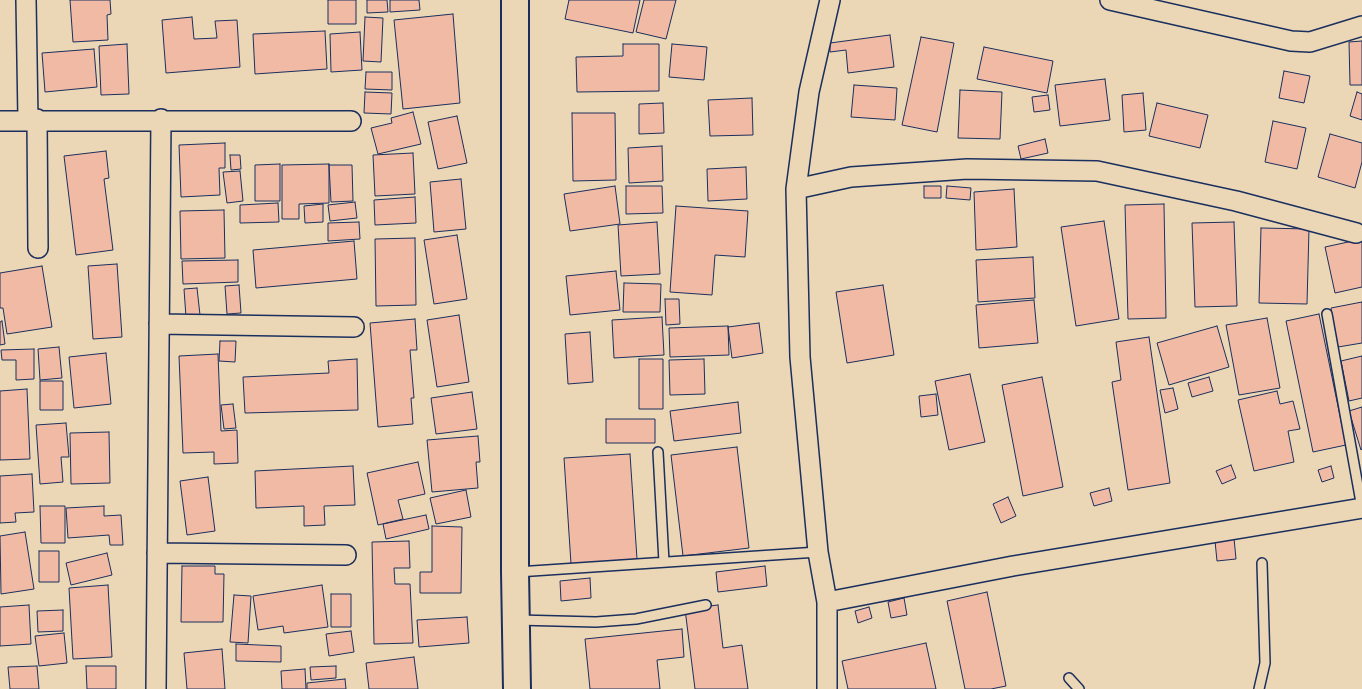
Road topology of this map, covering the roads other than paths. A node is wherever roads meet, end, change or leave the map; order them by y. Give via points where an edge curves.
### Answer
1 (26, 0) edge
2 (515, 0) edge
3 (830, 0) edge
4 (1110, 0) edge
5 (1362, 26) edge
6 (32, 119) junction
7 (161, 119) junction
8 (0, 120) edge
9 (351, 121) dead end
10 (796, 189) junction
11 (1356, 234) dead end
12 (38, 248) dead end
13 (1327, 314) dead end
14 (159, 324) junction
15 (354, 327) dead end
16 (658, 452) dead end
17 (1362, 508) edge
18 (818, 552) junction
19 (157, 553) junction
20 (346, 555) dead end
21 (664, 562) junction
22 (1262, 563) dead end
23 (515, 572) junction
24 (826, 602) junction
25 (706, 605) dead end
26 (517, 620) junction
27 (1069, 678) dead end
28 (156, 689) edge
29 (517, 689) edge
30 (827, 689) edge
31 (1079, 689) edge
32 (1259, 689) edge

1 - 6 street
2 - 23 main road
3 - 10 street via 809,92
4 - 5 street via 1291,41 1310,42
6 - 7 street
6 - 8 street
6 - 12 street
7 - 9 street
7 - 14 street
10 - 11 street via 850,177 967,169 1097,171 1236,200
10 - 18 street via 800,357
13 - 17 lane
14 - 15 street
14 - 19 street
16 - 21 lane
17 - 24 street via 1013,566
18 - 21 lane
18 - 24 street
19 - 20 street
19 - 28 street
21 - 23 lane
22 - 32 lane via 1264,663
23 - 26 main road
24 - 30 street
25 - 26 lane via 604,622
26 - 29 main road
27 - 31 lane

